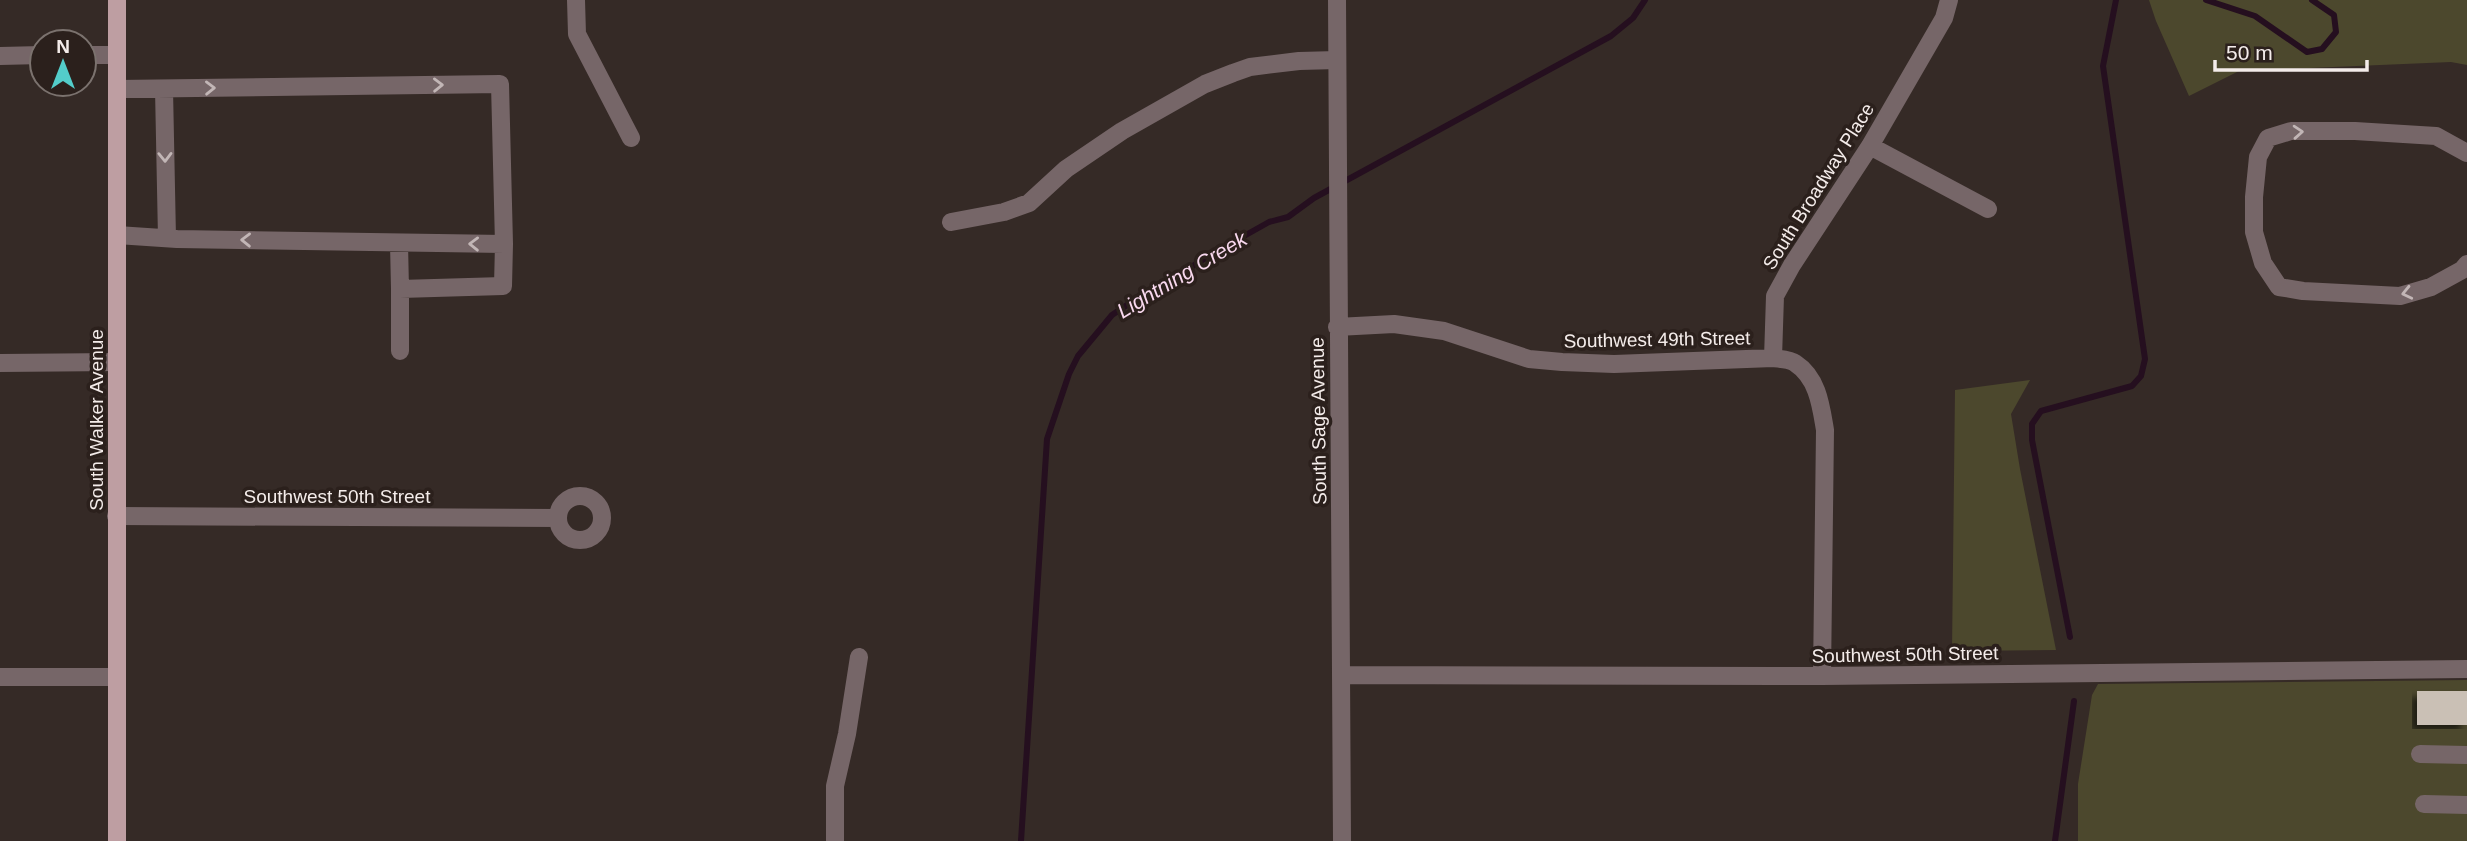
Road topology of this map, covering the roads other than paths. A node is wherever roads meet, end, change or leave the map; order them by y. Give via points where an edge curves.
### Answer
1 (117, 0) edge
2 (576, 0) edge
3 (1337, 0) edge
4 (1949, 0) edge
5 (28, 55) edge
6 (98, 55) edge
7 (117, 55) junction
8 (0, 56) edge
9 (1337, 60) junction
10 (117, 89) junction
11 (164, 89) junction
12 (631, 138) dead end
13 (1870, 146) junction
14 (2467, 153) edge
15 (1988, 209) dead end
16 (951, 222) dead end
17 (117, 235) junction
18 (167, 238) junction
19 (399, 243) junction
20 (503, 244) junction
21 (2467, 264) edge
22 (400, 289) junction
23 (1337, 327) junction
24 (400, 351) dead end
25 (1773, 358) junction
26 (117, 362) junction
27 (0, 363) edge
28 (116, 516) junction
29 (558, 518) dead end
30 (859, 657) dead end
31 (2467, 669) edge
32 (1343, 675) junction
33 (1822, 676) junction
34 (0, 677) edge
35 (117, 677) junction
36 (2420, 754) dead end
37 (2467, 755) edge
38 (2424, 804) dead end
39 (2467, 805) edge
40 (117, 841) edge
41 (835, 841) edge
42 (1342, 841) edge

1 - 7 main road, South Walker Avenue
2 - 12 street via 577,34
3 - 9 street, South Sage Avenue
4 - 13 street, South Broadway Place via 1944,18
5 - 8 street
6 - 7 street
7 - 10 main road, South Walker Avenue
9 - 16 street via 1250,67 1233,73 1122,131 1066,169 1029,203
9 - 23 street, South Sage Avenue
10 - 11 street
10 - 17 main road, South Walker Avenue
11 -> 18 street
11 -> 20 street via 500,85
13 - 15 street
13 - 25 street, South Broadway Place via 1775,296
21 -> 14 street via 2431,287 2400,296 2303,291 2280,287 2263,263 2253,232 2258,157 2268,138 2291,131 2436,136
17 - 18 street
17 - 26 main road, South Walker Avenue
19 -> 18 street
20 -> 19 street
19 - 22 street
20 - 22 street via 503,286
22 - 24 street
23 - 25 street, Southwest 49th Street via 1394,324 1444,331 1529,359 1562,362
23 - 32 street, South Sage Avenue
25 - 33 street via 1794,362 1820,397 1825,430
26 - 27 street
26 - 28 main road, South Walker Avenue
28 - 29 street, Southwest 50th Street
28 - 35 main road, South Walker Avenue
30 - 41 street via 835,786
31 - 33 street, Southwest 50th Street
32 - 33 street, Southwest 50th Street
32 - 42 street, South Sage Avenue
34 - 35 street
35 - 40 main road, South Walker Avenue
36 - 37 street
38 - 39 street

